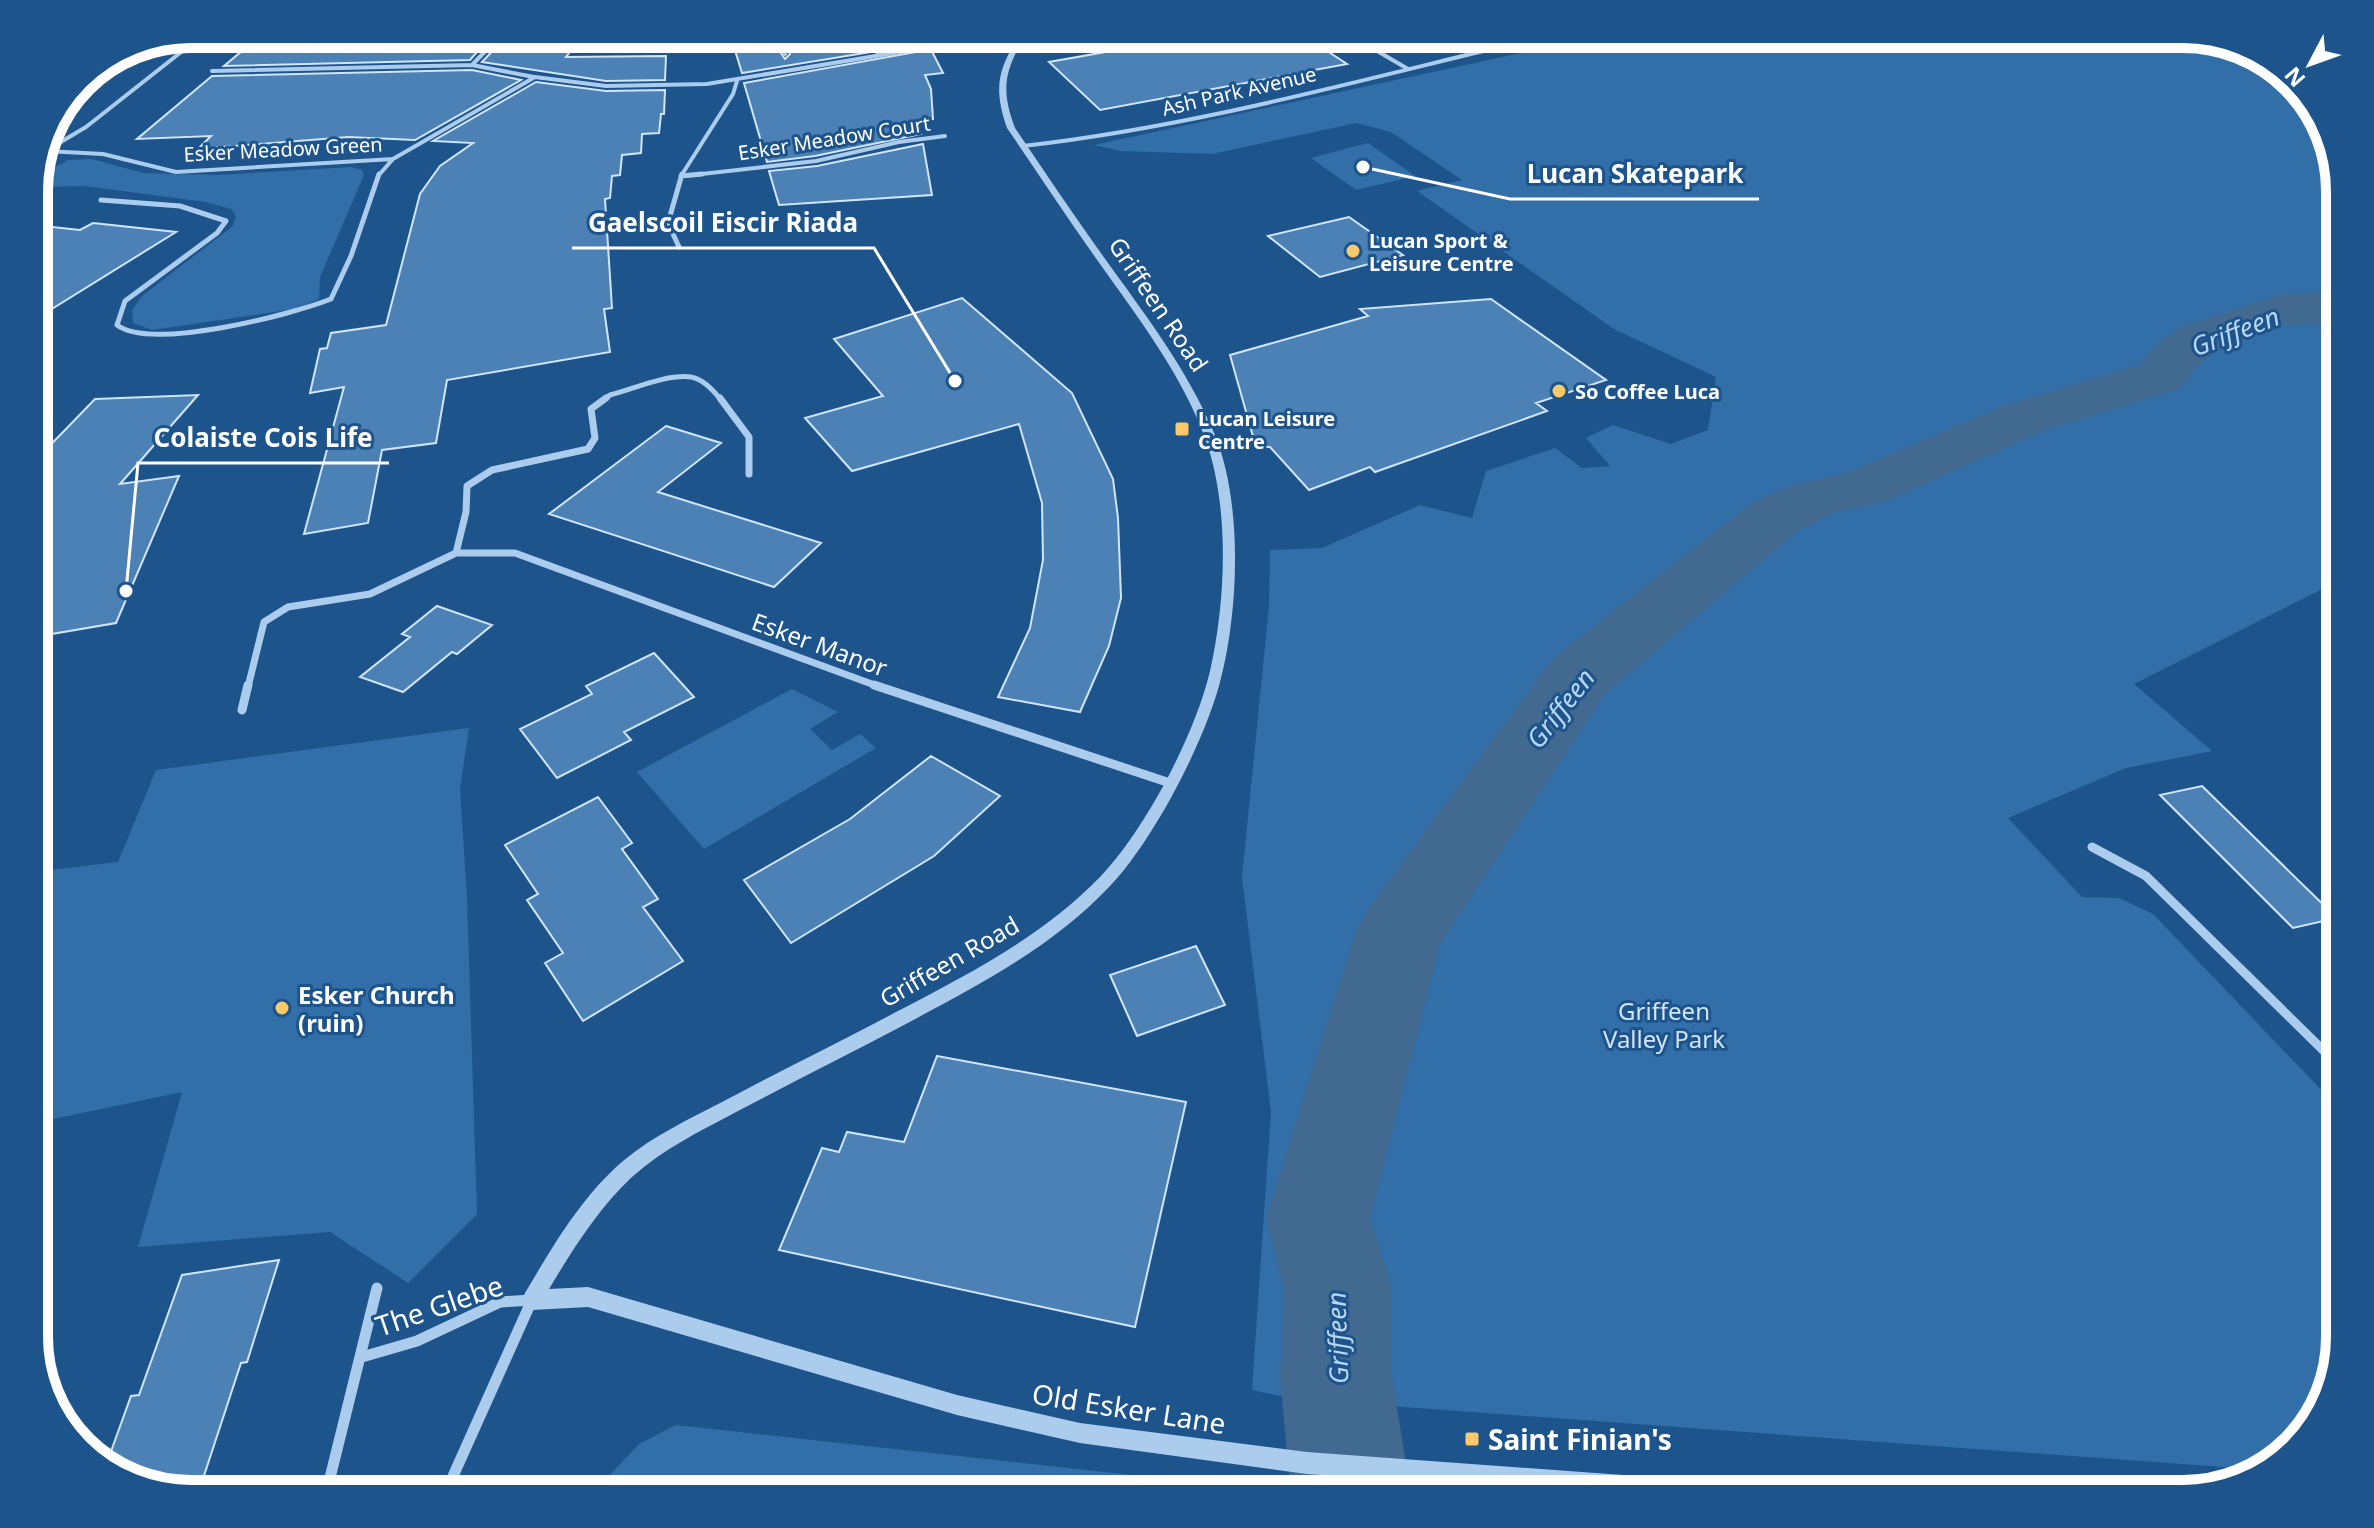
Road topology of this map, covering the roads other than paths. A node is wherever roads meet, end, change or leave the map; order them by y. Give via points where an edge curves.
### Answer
1 (186, 48) edge
2 (488, 48) edge
3 (782, 48) edge
4 (875, 48) edge
5 (1015, 48) edge
6 (1372, 48) edge
7 (1496, 48) edge
8 (912, 50) dead end
9 (785, 54) dead end
10 (878, 54) junction
11 (472, 65) junction
12 (1409, 69) junction
13 (212, 71) dead end
14 (535, 77) junction
15 (737, 81) junction
16 (945, 136) dead end
17 (56, 145) edge
18 (1023, 146) junction
19 (53, 153) edge
20 (393, 159) junction
21 (681, 176) junction
22 (101, 200) dead end
23 (679, 247) dead end
24 (749, 474) dead end
25 (456, 553) junction
26 (242, 710) dead end
27 (1170, 783) junction
28 (2092, 847) dead end
29 (2326, 1053) edge
30 (377, 1288) dead end
31 (532, 1300) junction
32 (362, 1357) junction
33 (330, 1480) edge
34 (451, 1480) edge
35 (1555, 1480) edge

1 - 17 street
2 - 11 street
3 - 9 street
4 - 10 street
5 - 18 street, Griffeen Road via 1000,83 1002,106
6 - 12 street
7 - 12 street, Ash Park Avenue
8 - 10 street
10 - 15 street
11 - 13 street
11 - 14 street
12 - 18 street, Ash Park Avenue via 1102,137
14 - 15 street via 606,86
14 - 20 street
15 - 21 street
16 - 21 street, Esker Meadow Court via 816,161
18 - 27 street, Griffeen Road via 1173,365 1198,408 1221,472 1226,588 1216,674
19 - 20 street, Esker Meadow Green via 103,154 176,172
20 - 22 street, Esker Meadow Green via 380,171 331,299 255,322 152,335 128,333 117,325 125,301 226,221 205,210
21 - 23 street via 668,223
24 - 25 street via 749,437 713,389 693,377 623,391 591,409 595,438 588,449 492,470 467,486
25 - 26 street, Esker Manor via 370,594 288,607 264,622
25 - 27 street, Esker Manor via 515,553 847,677
27 - 31 street, Griffeen Road via 1109,879 1067,917 991,971 678,1134 619,1176 566,1241
28 - 29 street via 2146,876
30 - 32 street, The Glebe
31 - 32 street, The Glebe via 500,1302 417,1341
31 - 34 street
31 - 35 street, Old Esker Lane via 588,1297 957,1405 1080,1433 1307,1463
32 - 33 street, The Glebe

